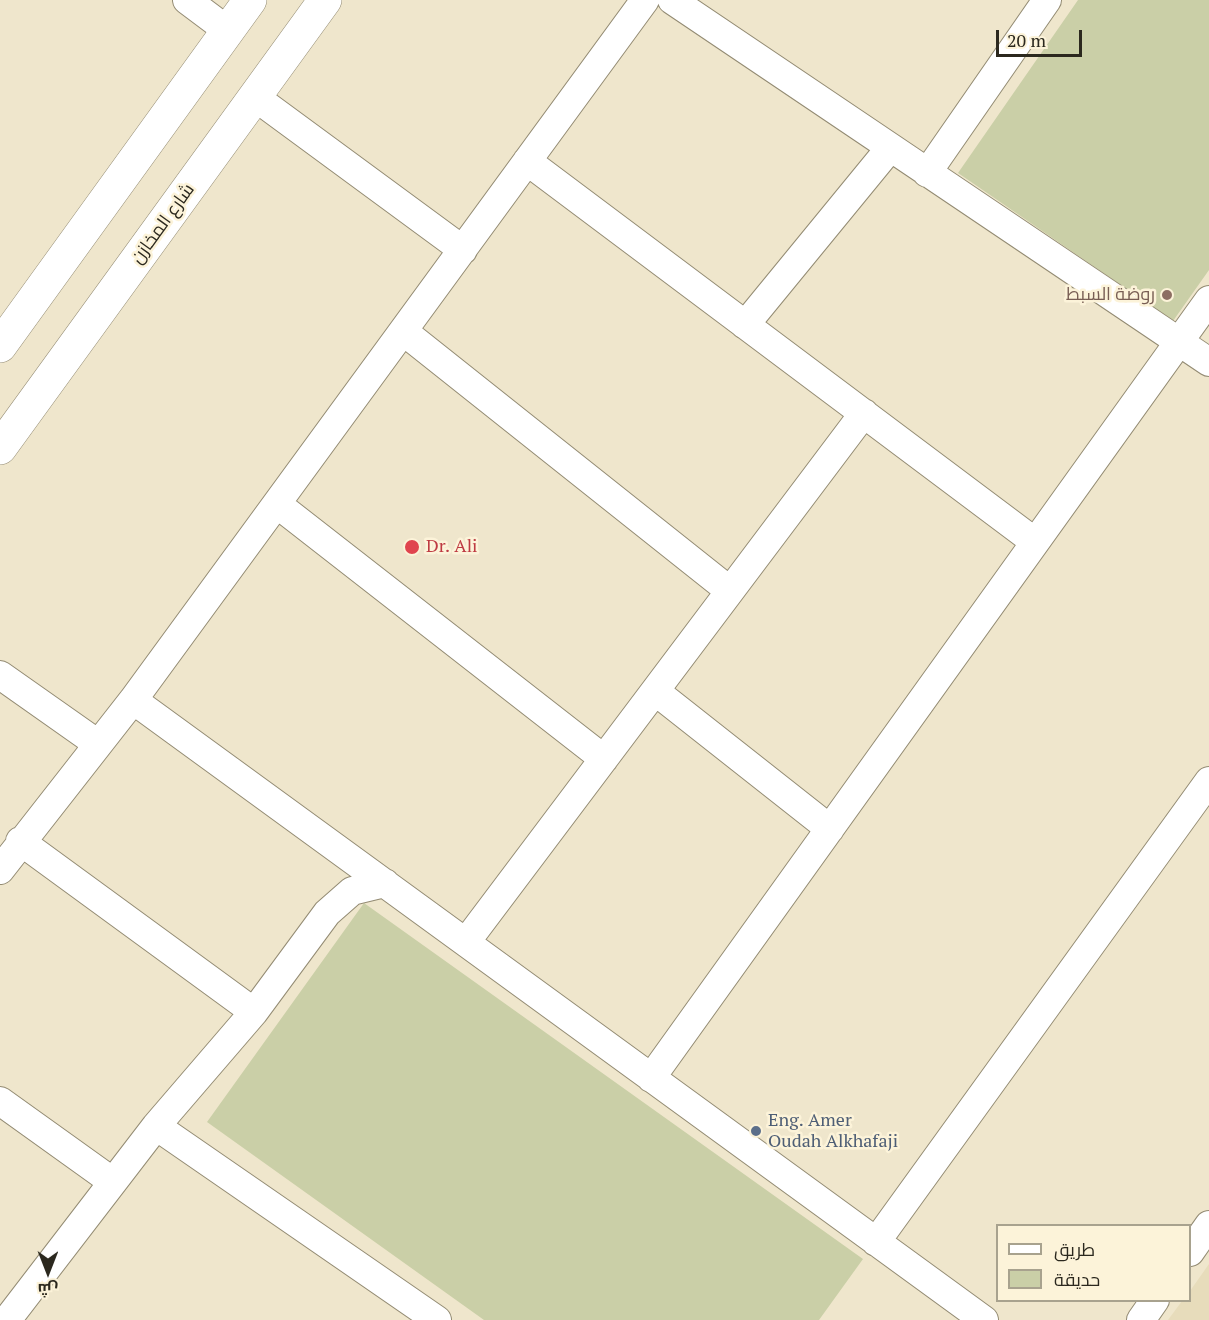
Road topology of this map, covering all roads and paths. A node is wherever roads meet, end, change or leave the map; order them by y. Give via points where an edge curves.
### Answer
1 (187, 0) edge
2 (250, 0) edge
3 (325, 0) edge
4 (645, 0) edge
5 (672, 0) edge
6 (1047, 0) edge
7 (227, 30) junction
8 (255, 97) junction
9 (890, 148) junction
10 (527, 161) junction
11 (927, 173) junction
12 (462, 250) junction
13 (1209, 300) edge
14 (745, 325) junction
15 (403, 331) junction
16 (1179, 343) junction
17 (0, 346) edge
18 (1209, 362) edge
19 (864, 413) junction
20 (0, 448) edge
21 (277, 504) junction
22 (1035, 542) junction
23 (730, 591) junction
24 (0, 675) edge
25 (655, 691) junction
26 (134, 700) junction
27 (98, 744) junction
28 (604, 759) junction
29 (1209, 781) edge
30 (830, 829) junction
31 (20, 841) junction
32 (0, 870) edge
33 (385, 884) junction
34 (466, 942) junction
35 (254, 1012) junction
36 (651, 1077) junction
37 (0, 1101) edge
38 (156, 1126) junction
39 (113, 1182) junction
40 (1209, 1225) edge
41 (876, 1242) junction
42 (1191, 1251) edge
43 (1154, 1302) edge
44 (7, 1320) edge
45 (437, 1320) edge
46 (984, 1320) edge
47 (1141, 1320) edge

1 - 7 street
2 - 7 street
3 - 8 street, شارع المخازن
4 - 10 street
5 - 9 street
6 - 11 street
7 - 17 street
8 - 12 street
8 - 20 street, شارع المخازن
9 - 11 street
9 - 14 street
10 - 12 street
10 - 14 street
11 - 16 street
12 - 15 street
13 - 16 street
14 - 19 street
15 - 21 street
15 - 23 street
16 - 18 street
16 - 22 street
19 - 22 street
19 - 23 street
21 - 26 street
21 - 28 street
22 - 30 street
23 - 25 street
24 - 27 street
25 - 28 street
25 - 30 street
26 - 27 street
26 - 33 street
27 - 31 street
28 - 34 street
29 - 41 street
30 - 36 street
31 - 32 street
31 - 35 street
33 - 34 street
33 - 35 street via 352,891 339,900
34 - 36 street
35 - 38 street
36 - 41 street
37 - 39 street
38 - 39 street
38 - 45 street
39 - 44 street
40 - 42 street
41 - 46 street
43 - 47 street

